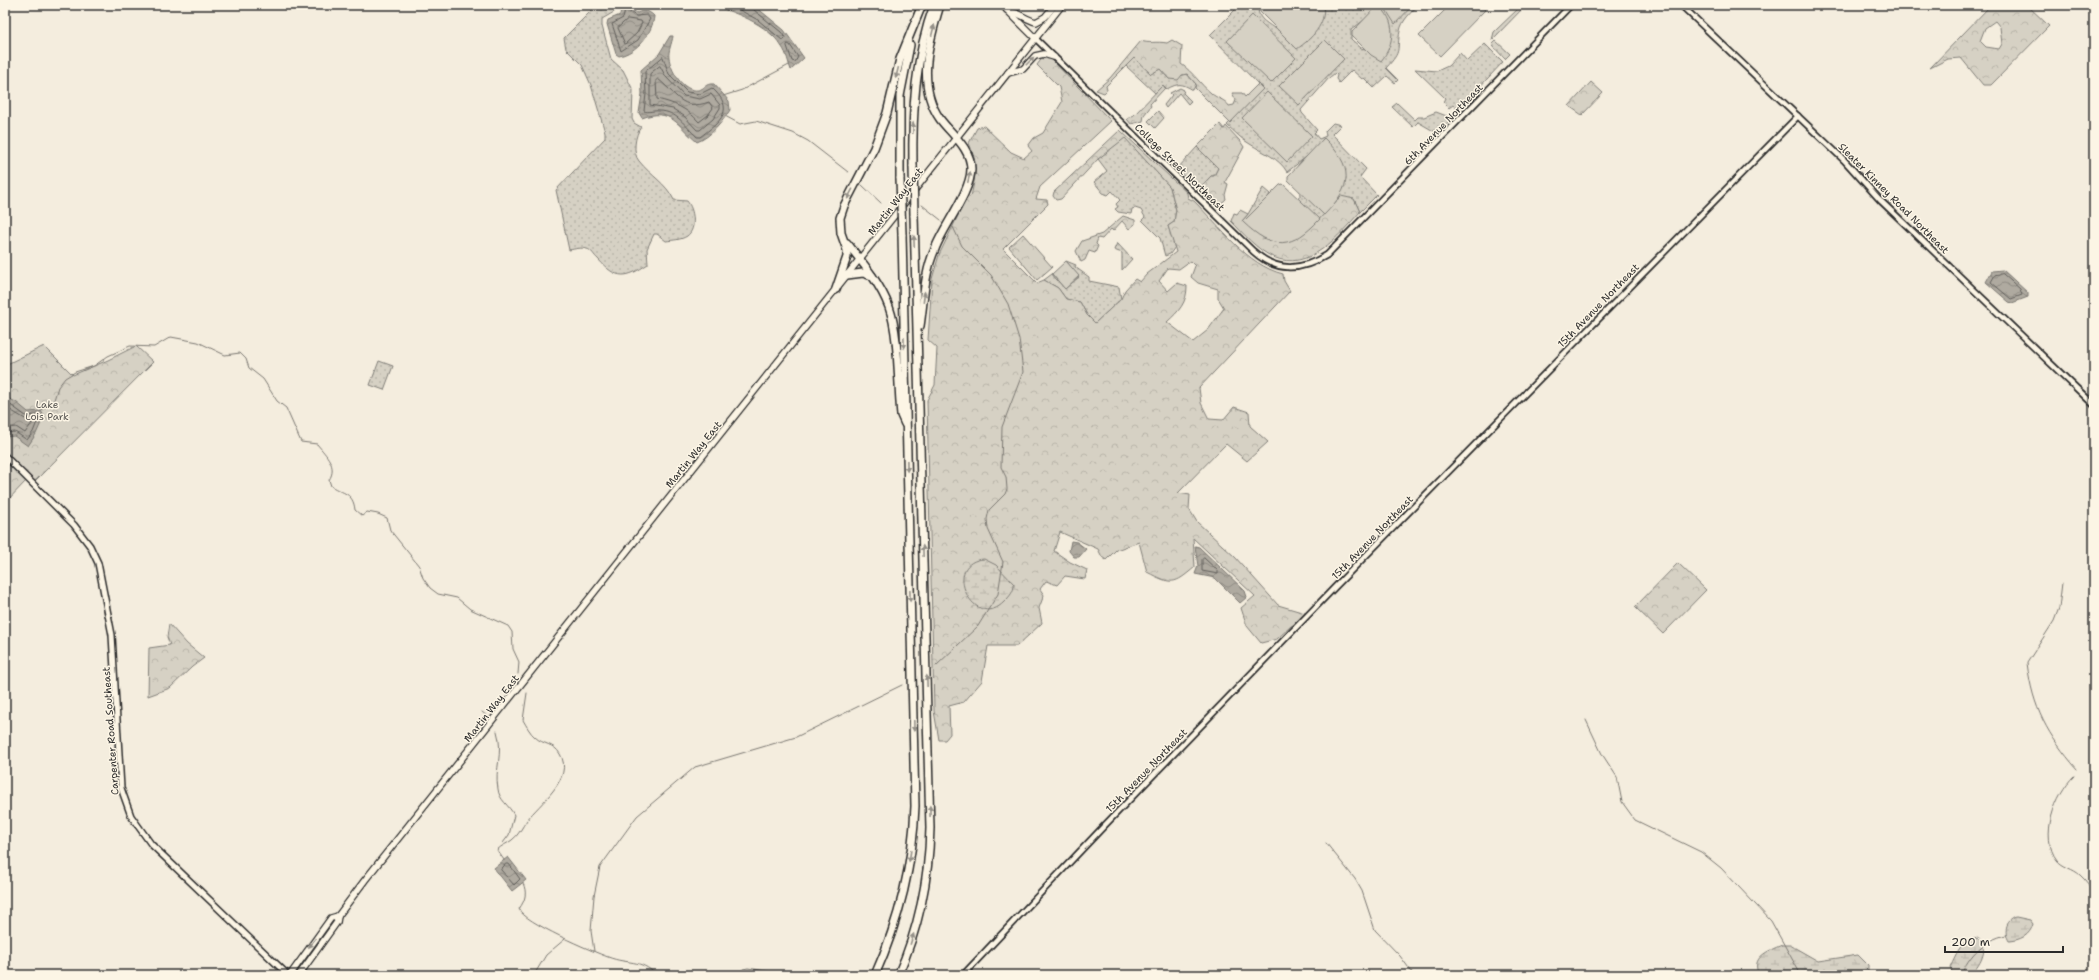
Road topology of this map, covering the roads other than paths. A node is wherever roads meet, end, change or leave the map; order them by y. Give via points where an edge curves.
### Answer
1 (922, 5) edge
2 (934, 5) edge
3 (940, 5) edge
4 (1002, 5) edge
5 (1055, 5) edge
6 (1062, 5) edge
7 (1571, 5) edge
8 (1681, 5) edge
9 (1007, 10) junction
10 (915, 24) junction
11 (1036, 39) junction
12 (1054, 57) junction
13 (1008, 73) junction
14 (1798, 116) junction
15 (957, 137) junction
16 (843, 238) junction
17 (1327, 255) joint
18 (860, 259) junction
19 (847, 275) junction
20 (872, 276) junction
21 (836, 289) junction
22 (918, 350) junction
23 (2094, 405) edge
24 (906, 427) junction
25 (5, 456) edge
26 (338, 916) junction
27 (289, 975) edge
28 (299, 975) edge
29 (875, 975) edge
30 (898, 975) edge
31 (963, 975) edge

1 - 10 highway
22 -> 2 highway, bridge via 913,167 914,96 917,69
15 -> 3 highway via 940,118 926,82 929,49
4 - 9 main road
5 - 9 main road via 1045,17 1036,22
6 - 11 main road, Martin Way East
7 - 17 street, 6th Avenue Northeast
8 - 14 street, Sleater Kinney Road Northeast
9 - 11 main road
10 -> 16 highway via 900,59 887,113 874,148 844,206 840,218
10 -> 24 highway, bridge via 900,96
11 - 12 street, College Street Northeast
11 - 13 main road, Martin Way East
13 -> 12 main road via 1023,69 1035,56 1044,54
12 - 17 street, College Street Northeast via 1261,259 1282,267 1302,267
13 - 15 main road, Martin Way East
14 - 23 street, Sleater Kinney Road Northeast via 1881,200
14 - 31 street, 15th Avenue Northeast via 1339,584
15 - 18 main road, Martin Way East
22 -> 15 highway via 927,272 935,249 970,175 970,162
16 - 18 highway
16 - 21 highway via 847,256
18 - 19 main road, Martin Way East
18 - 20 highway
19 - 20 highway via 863,273
19 - 21 main road, Martin Way East
20 - 24 highway via 890,308 894,326 901,415
21 - 26 main road, Martin Way East
30 -> 22 highway via 913,936 921,905 927,875 930,836
24 -> 29 highway via 914,821 902,898
25 - 27 main road, Carpenter Road Southeast via 74,525 90,546 98,563 112,635 122,788 134,821 165,858
26 -> 27 main road, Martin Way East via 331,918
26 - 28 main road, Martin Way East via 337,922

